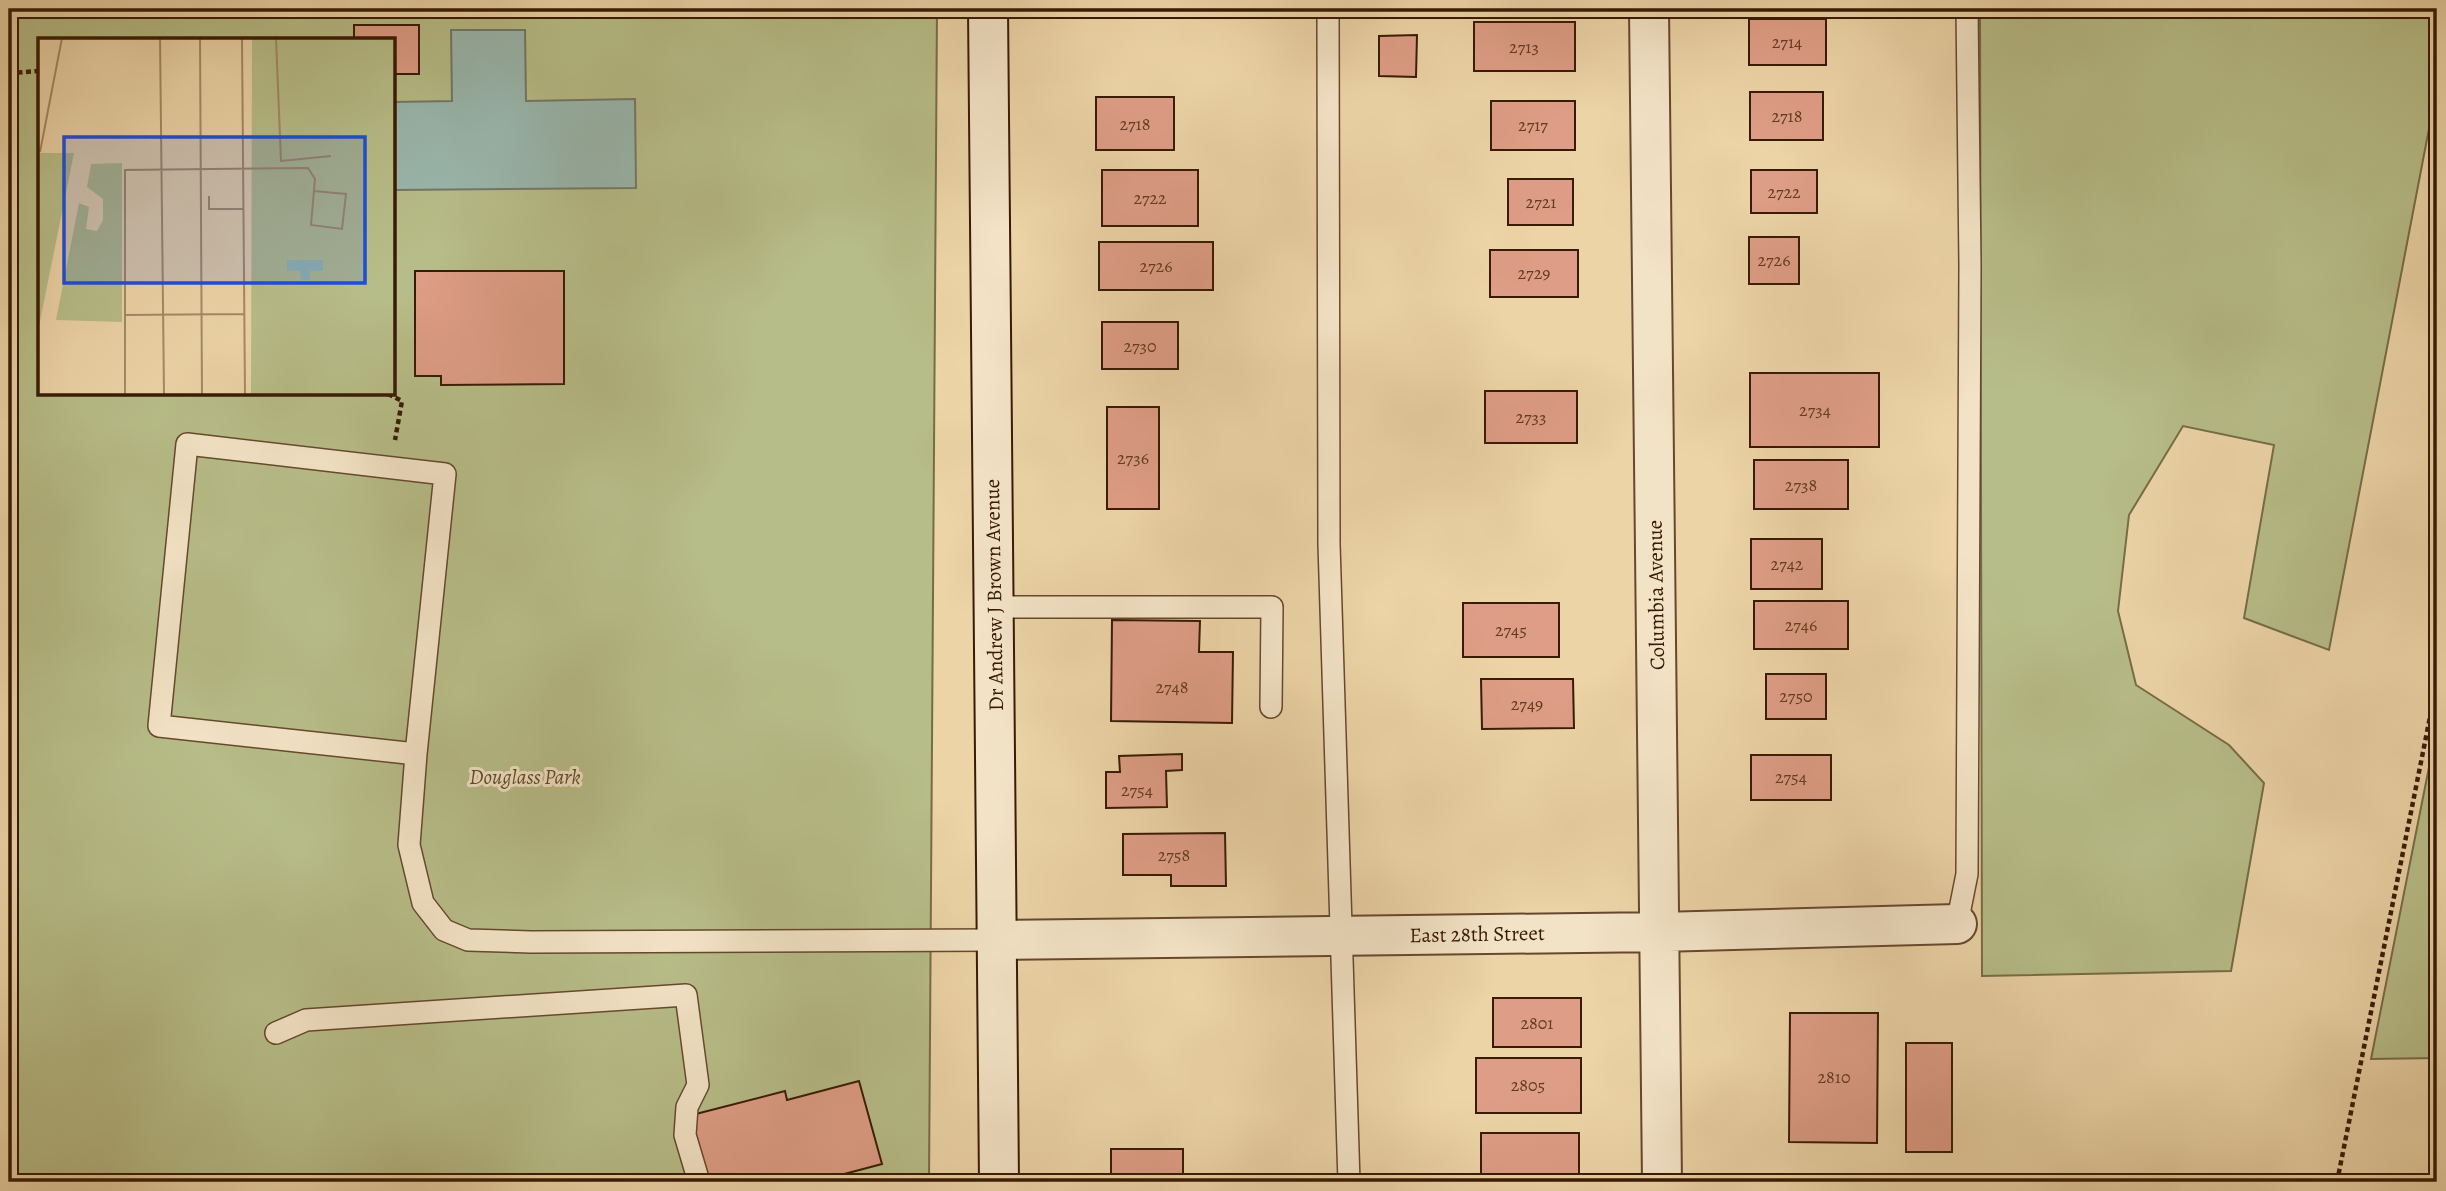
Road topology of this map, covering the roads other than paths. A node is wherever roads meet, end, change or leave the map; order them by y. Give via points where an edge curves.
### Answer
1 (988, 9) edge
2 (1328, 9) edge
3 (1649, 9) edge
4 (1967, 9) edge
5 (994, 607) junction
6 (1271, 707) dead end
7 (416, 754) junction
8 (1957, 924) joint
9 (1660, 932) junction
10 (1340, 936) junction
11 (997, 940) junction
12 (276, 1033) dead end
13 (699, 1182) edge
14 (999, 1182) edge
15 (1349, 1182) edge
16 (1662, 1182) edge

1 - 5 street, Dr Andrew J Brown Avenue
2 - 10 lane via 1329,544
3 - 9 street, Columbia Avenue
4 - 8 lane via 1967,874
5 - 6 lane via 1272,607
5 - 11 street, Dr Andrew J Brown Avenue
7 - 7 lane via 445,474 187,444 159,726
7 - 11 lane via 409,845 423,903 444,930 468,940
8 - 9 street, East 28th Street
9 - 10 street, East 28th Street
9 - 16 street, Columbia Avenue
10 - 11 street, East 28th Street
10 - 15 lane
11 - 14 street, Dr Andrew J Brown Avenue
12 - 13 lane via 306,1020 686,995 698,1085 687,1107 685,1135

